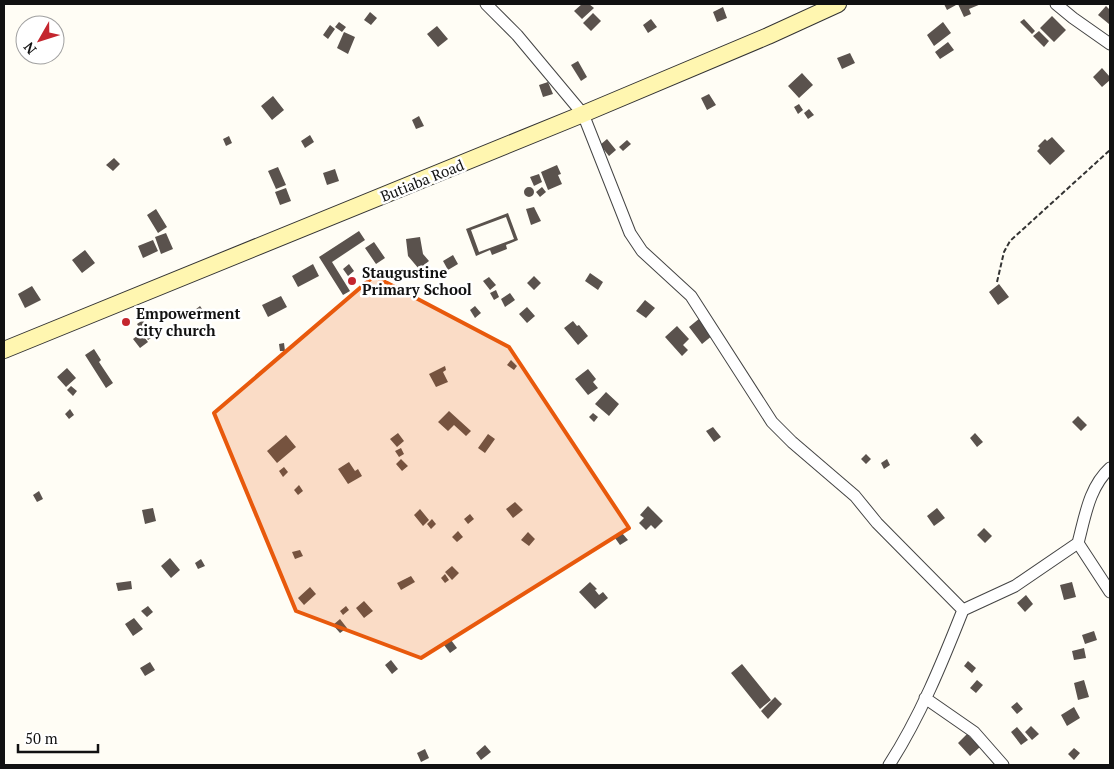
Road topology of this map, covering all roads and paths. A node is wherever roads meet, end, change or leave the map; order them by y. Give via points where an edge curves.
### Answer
1 (486, 4) edge
2 (838, 4) edge
3 (1056, 4) edge
4 (1110, 44) edge
5 (583, 114) junction
6 (1110, 150) edge
7 (997, 282) dead end
8 (4, 350) edge
9 (1110, 468) edge
10 (1078, 543) junction
11 (1110, 592) edge
12 (964, 610) junction
13 (925, 698) junction
14 (888, 765) edge
15 (1002, 765) edge

1 - 5 street
2 - 5 main road, Butiaba Road
3 - 4 street
5 - 8 main road, Butiaba Road
5 - 12 street via 630,233 642,252 691,296 772,422 855,496 877,523
6 - 7 path via 1010,241
9 - 10 street via 1092,494
10 - 11 street
10 - 12 street via 1015,586
12 - 13 street
13 - 14 street
13 - 15 street via 974,732

